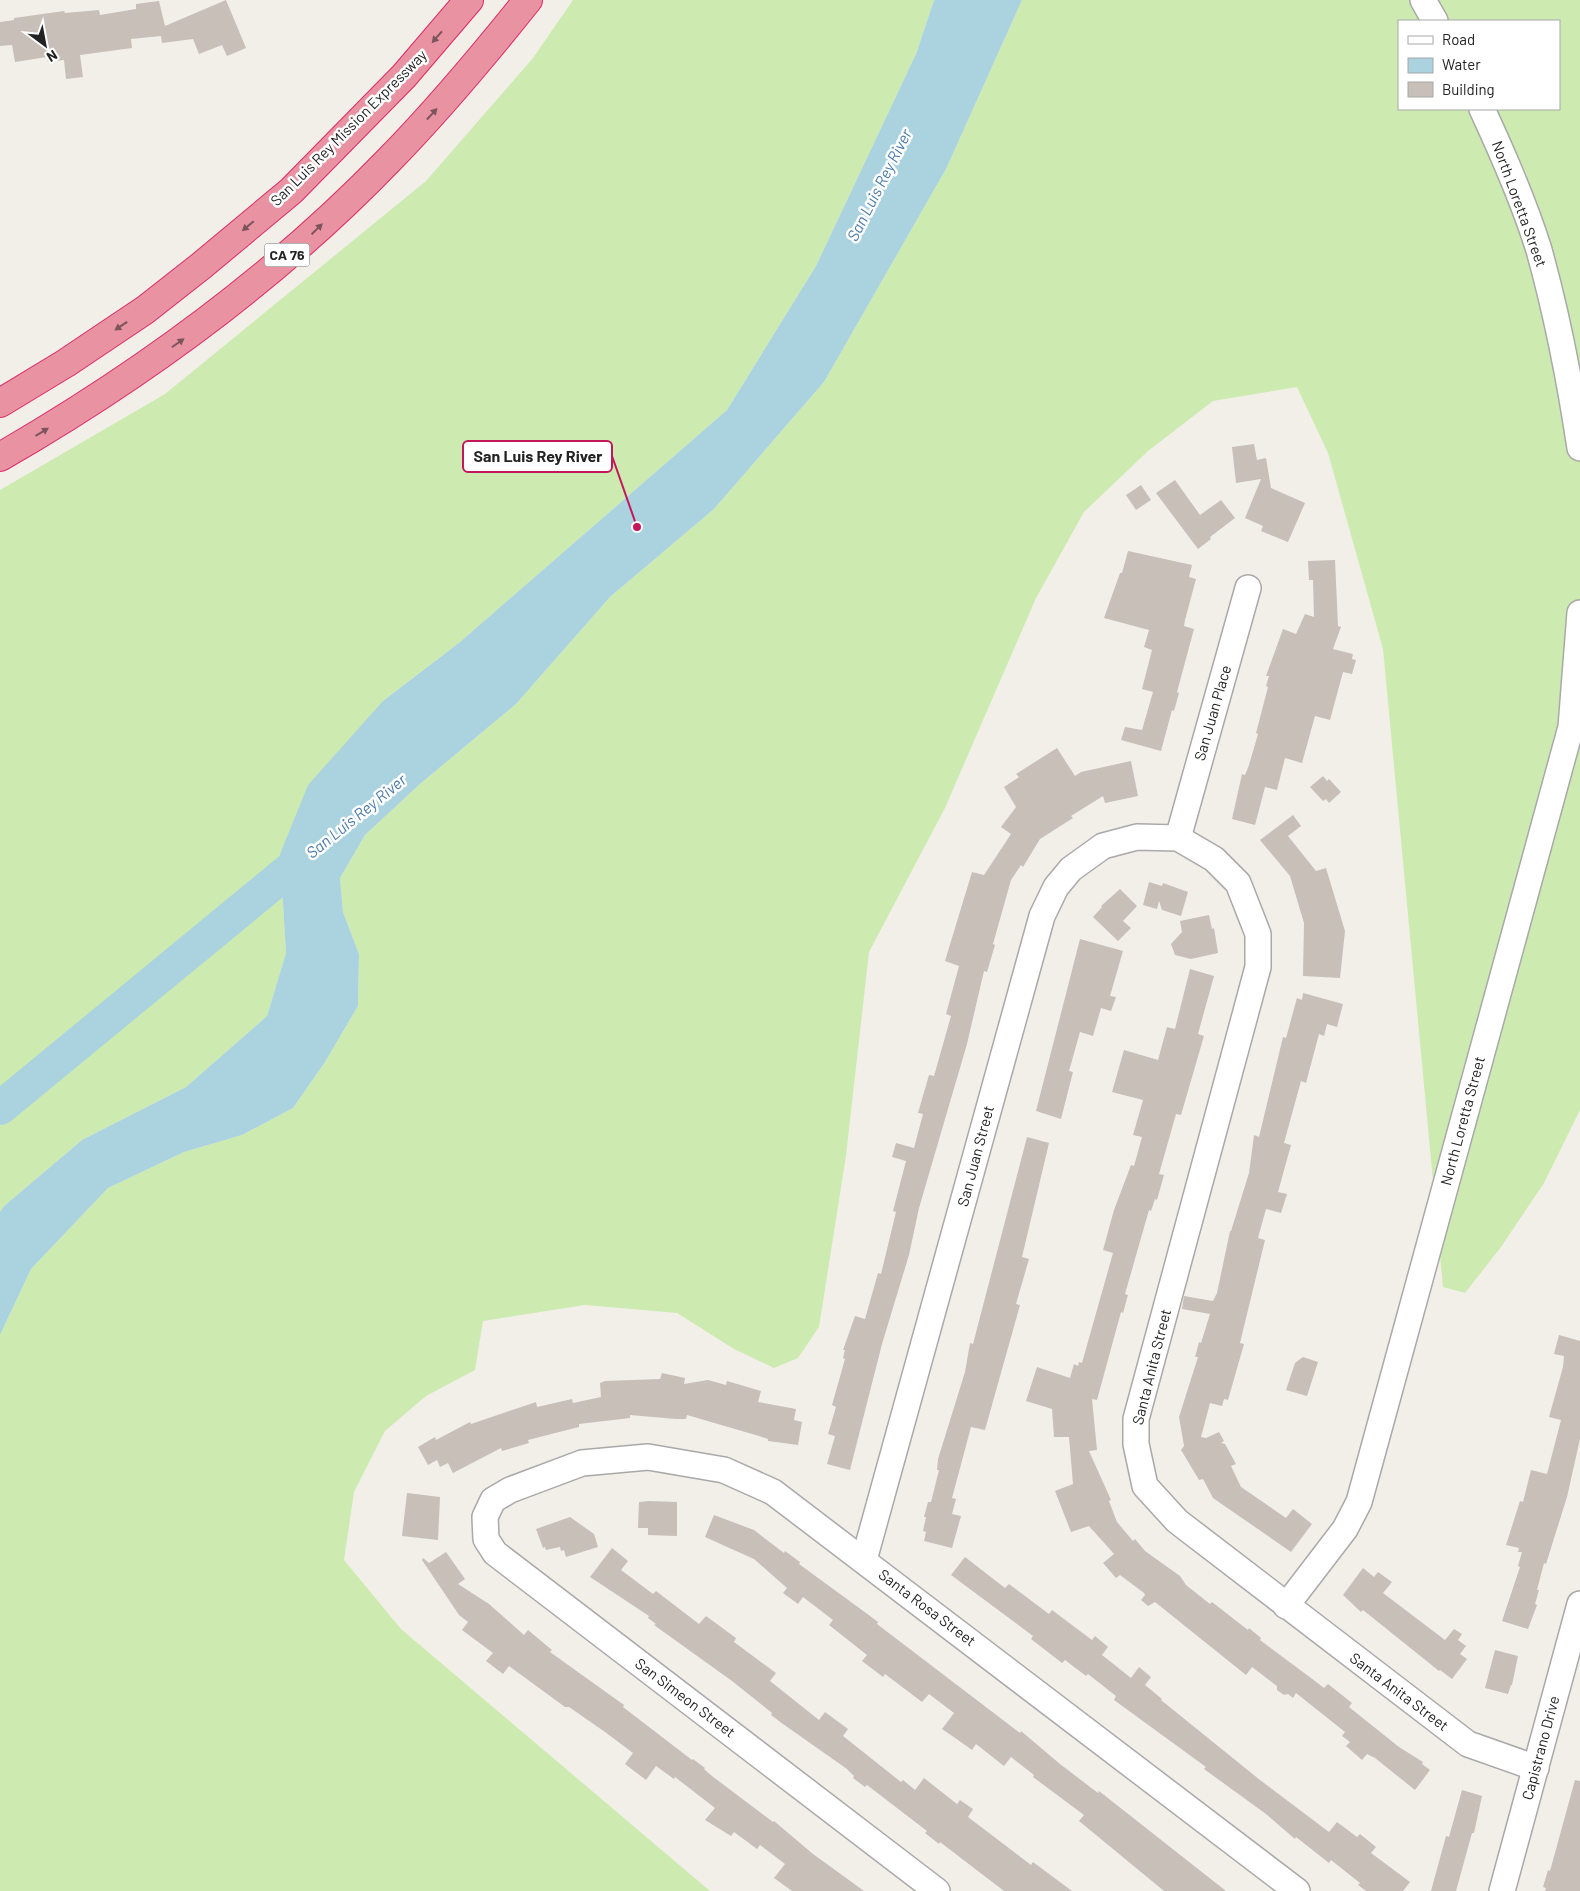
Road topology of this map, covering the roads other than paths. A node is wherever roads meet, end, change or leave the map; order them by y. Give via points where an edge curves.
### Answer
1 (469, 0) edge
2 (528, 0) edge
3 (1423, 0) edge
4 (1434, 20) edge
5 (1482, 110) edge
6 (0, 403) edge
7 (1580, 448) edge
8 (0, 457) edge
9 (1248, 588) dead end
10 (1580, 613) edge
11 (1178, 838) junction
12 (510, 1490) joint
13 (864, 1560) junction
14 (1580, 1604) edge
15 (1286, 1606) junction
16 (1536, 1768) junction
17 (936, 1891) edge
18 (1297, 1891) edge
19 (1502, 1891) edge

1 -> 6 highway, San Luis Rey Mission Expressway via 404,76 291,190 145,310 66,364
8 -> 2 highway, CA 76 via 108,392 195,331 302,243 389,160 468,74
3 - 4 street
5 - 7 street, North Loretta Street via 1538,249 1569,377
9 - 11 street, San Juan Place
10 - 15 street, North Loretta Street via 1571,727 1359,1502 1345,1529
11 - 13 street, San Juan Street via 1137,838 1103,846 1071,869 1056,887 1042,916
11 - 15 street, Santa Anita Street via 1214,859 1238,883 1258,934 1258,967 1136,1419 1136,1444 1145,1486 1177,1521
12 - 13 street, Santa Rosa Street via 582,1463 648,1457 724,1470 773,1492
12 - 17 street, San Simeon Street via 493,1500 485,1517 486,1538 495,1553
13 - 18 street, Santa Rosa Street
14 - 16 street, Capistrano Drive
15 - 16 street, Santa Anita Street via 1468,1744
16 - 19 street, Capistrano Drive

